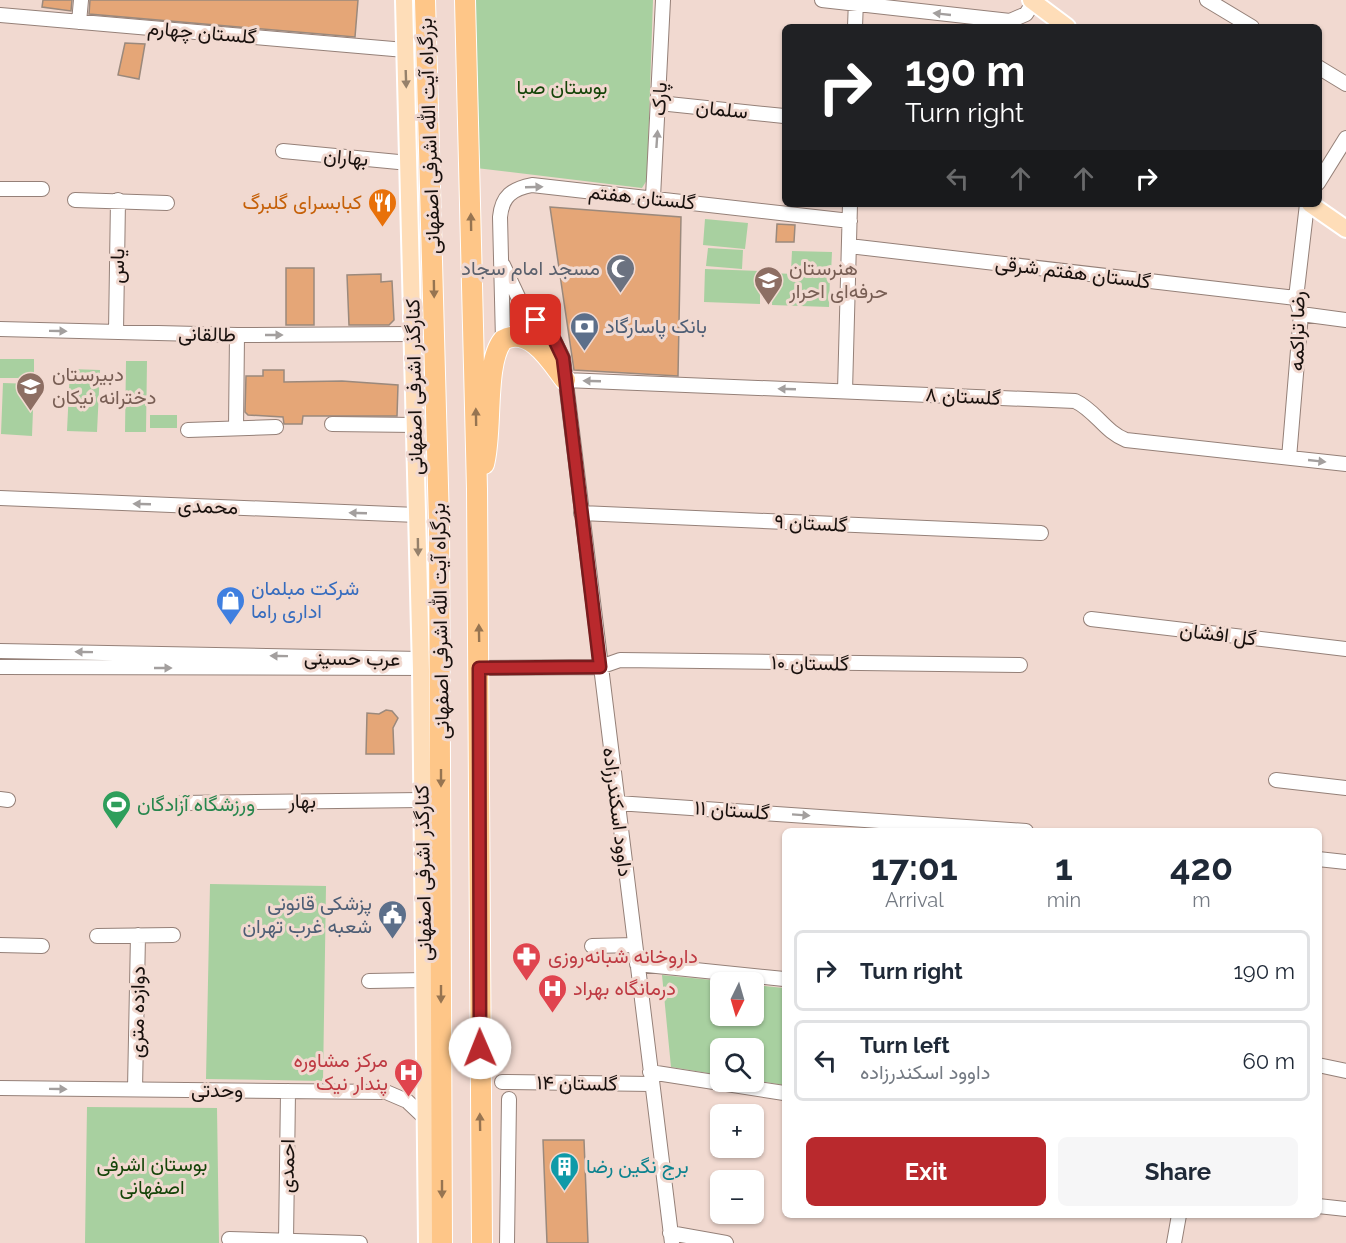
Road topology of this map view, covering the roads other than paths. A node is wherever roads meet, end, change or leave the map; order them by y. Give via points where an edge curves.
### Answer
1 (81, 0) edge
2 (404, 0) edge
3 (425, 0) edge
4 (465, 0) edge
5 (663, 0) edge
6 (822, 0) edge
7 (1207, 0) edge
8 (1033, 1) edge
9 (856, 2) edge
10 (0, 15) edge
11 (79, 22) junction
12 (855, 24) edge
13 (1063, 24) edge
14 (1247, 24) edge
15 (405, 50) junction
16 (1322, 69) edge
17 (1346, 84) edge
18 (659, 103) junction
19 (782, 116) edge
20 (1346, 138) edge
21 (283, 151) dead end
22 (409, 163) junction
23 (1322, 177) edge
24 (0, 189) edge
25 (42, 189) dead end
26 (653, 197) junction
27 (75, 200) dead end
28 (118, 200) junction
29 (167, 203) dead end
30 (850, 207) edge
31 (1308, 207) edge
32 (1313, 207) edge
33 (850, 221) junction
34 (1346, 229) edge
35 (849, 246) junction
36 (503, 265) junction
37 (1296, 298) junction
38 (1301, 314) junction
39 (1346, 320) edge
40 (0, 330) edge
41 (116, 332) junction
42 (414, 334) junction
43 (237, 335) junction
44 (503, 340) junction
45 (565, 380) junction
46 (845, 391) junction
47 (332, 424) dead end
48 (415, 424) junction
49 (276, 427) dead end
50 (236, 428) junction
51 (188, 430) dead end
52 (1289, 458) junction
53 (1346, 464) edge
54 (477, 489) junction
55 (0, 498) edge
56 (581, 513) junction
57 (417, 515) junction
58 (1041, 533) dead end
59 (1091, 619) dead end
60 (1346, 649) edge
61 (0, 651) edge
62 (420, 664) junction
63 (1020, 665) dead end
64 (441, 666) junction
65 (0, 667) edge
66 (600, 667) junction
67 (479, 668) junction
68 (1276, 780) dead end
69 (1346, 788) edge
70 (422, 800) junction
71 (182, 802) dead end
72 (617, 803) junction
73 (982, 828) edge
74 (1322, 860) edge
75 (1346, 862) edge
76 (138, 935) junction
77 (173, 935) dead end
78 (97, 936) dead end
79 (0, 945) edge
80 (635, 945) junction
81 (42, 946) dead end
82 (592, 946) dead end
83 (637, 964) junction
84 (782, 979) edge
85 (425, 980) junction
86 (369, 981) dead end
87 (1322, 1066) edge
88 (1346, 1071) edge
89 (651, 1078) junction
90 (502, 1082) dead end
91 (0, 1088) edge
92 (135, 1089) junction
93 (288, 1091) junction
94 (782, 1093) edge
95 (433, 1097) junction
96 (509, 1099) dead end
97 (425, 1118) junction
98 (1322, 1206) edge
99 (1346, 1209) edge
100 (1178, 1218) edge
101 (671, 1238) edge
102 (229, 1239) dead end
103 (286, 1241) junction
104 (360, 1243) edge
105 (427, 1243) edge
106 (442, 1243) edge
107 (482, 1243) edge
108 (507, 1243) edge
109 (726, 1243) edge
110 (1174, 1243) edge

1 - 11 street
2 - 15 main road, کنارگذر اشرفی اصفهانی
3 -> 64 highway, بزرگراه آیت الله اشرفی اصفهانی
54 -> 4 highway, بزرگراه آیت الله اشرفی اصفهانی
5 - 18 street, پارک
6 - 9 street
7 - 14 street
8 -> 9 street via 1020,19 1010,21
8 - 13 main road
9 - 12 street
10 - 11 street, گلستان چهارم
11 - 15 street, گلستان چهارم
15 -> 22 main road, کنارگذر اشرفی اصفهانی
16 - 17 street
18 - 19 street, سلمان
26 -> 18 street, پارک
20 - 23 street
21 - 22 street, بهاران
22 - 42 main road, کنارگذر اشرفی اصفهانی
24 - 25 street
26 - 33 street, گلستان هفتم
36 -> 26 street, گلستان هفتم via 501,205 515,189 532,185
27 - 28 street
28 - 29 street
28 - 41 street, یاس
30 - 33 street
31 - 37 street, رضا تراکمه
32 - 34 main road
33 - 35 street
35 - 37 street, گلستان هفتم شرقی
35 - 46 street
36 - 44 street, گلستان هفتم
36 - 45 street, داوود اسکندرزاده via 519,299 560,348
37 - 38 street, رضا تراکمه
38 - 39 street
38 - 52 street, رضا تراکمه
40 -> 41 street, طالقانی
41 - 43 street, طالقانی
43 -> 42 street, طالقانی
42 - 48 main road, کنارگذر اشرفی اصفهانی
43 - 50 street
44 - 45 highway via 515,337 530,341
44 - 54 highway via 493,360 489,445
46 -> 45 street, گلستان ٨
45 - 56 street, داوود اسکندرزاده
46 - 52 street, گلستان ٨ via 1075,401 1115,436 1126,440
47 - 48 street
48 - 57 main road, کنارگذر اشرفی اصفهانی
49 - 50 street
50 - 51 street
52 -> 53 street, گلستان ٨
67 -> 54 highway, بزرگراه آیت الله اشرفی اصفهانی
57 -> 55 street, محمدی
56 - 58 street, گلستان ۹
56 - 66 street, داوود اسکندرزاده
57 -> 62 main road, کنارگذر اشرفی اصفهانی
59 - 60 street, گل افشان
62 -> 61 street, عرب حسینی
62 - 64 street, عرب حسینی
65 -> 62 street, عرب حسینی
62 - 70 main road, کنارگذر اشرفی اصفهانی
63 - 66 street, گلستان ۱۰ via 620,660
64 -> 95 highway, بزرگراه آیت الله اشرفی اصفهانی
66 - 67 street, گلستان ۱۰
66 - 72 street, داوود اسکندرزاده
107 -> 67 highway, بزرگراه آیت الله اشرفی اصفهانی
68 - 69 street
70 - 71 street, بهار
70 - 85 main road, کنارگذر اشرفی اصفهانی
72 -> 73 street, گلستان ۱۱
72 - 80 street, داوود اسکندرزاده
74 - 75 street
76 - 77 street
76 - 78 street
76 - 92 street, دوازده متری
79 - 81 street
80 - 82 street
80 - 83 street, داوود اسکندرزاده
83 - 84 street
83 - 89 street, داوود اسکندرزاده
85 - 86 street
85 - 95 main road, کنارگذر اشرفی اصفهانی
87 - 88 street
89 - 90 street, گلستان ۱۴
89 - 94 street, گلستان ۱۴
89 - 101 street, داوود اسکندرزاده
91 -> 92 street, وحدتی
92 - 93 street, وحدتی
93 - 97 street, وحدتی via 386,1092 407,1101
93 - 103 street, احمدی
95 - 97 main road, کنارگذر اشرفی اصفهانی
95 -> 106 highway, بزرگراه آیت الله اشرفی اصفهانی
96 - 108 street
97 - 105 main road, کنارگذر اشرفی اصفهانی
98 - 99 street
100 - 110 street
101 - 109 street
102 - 103 street
103 - 104 street

